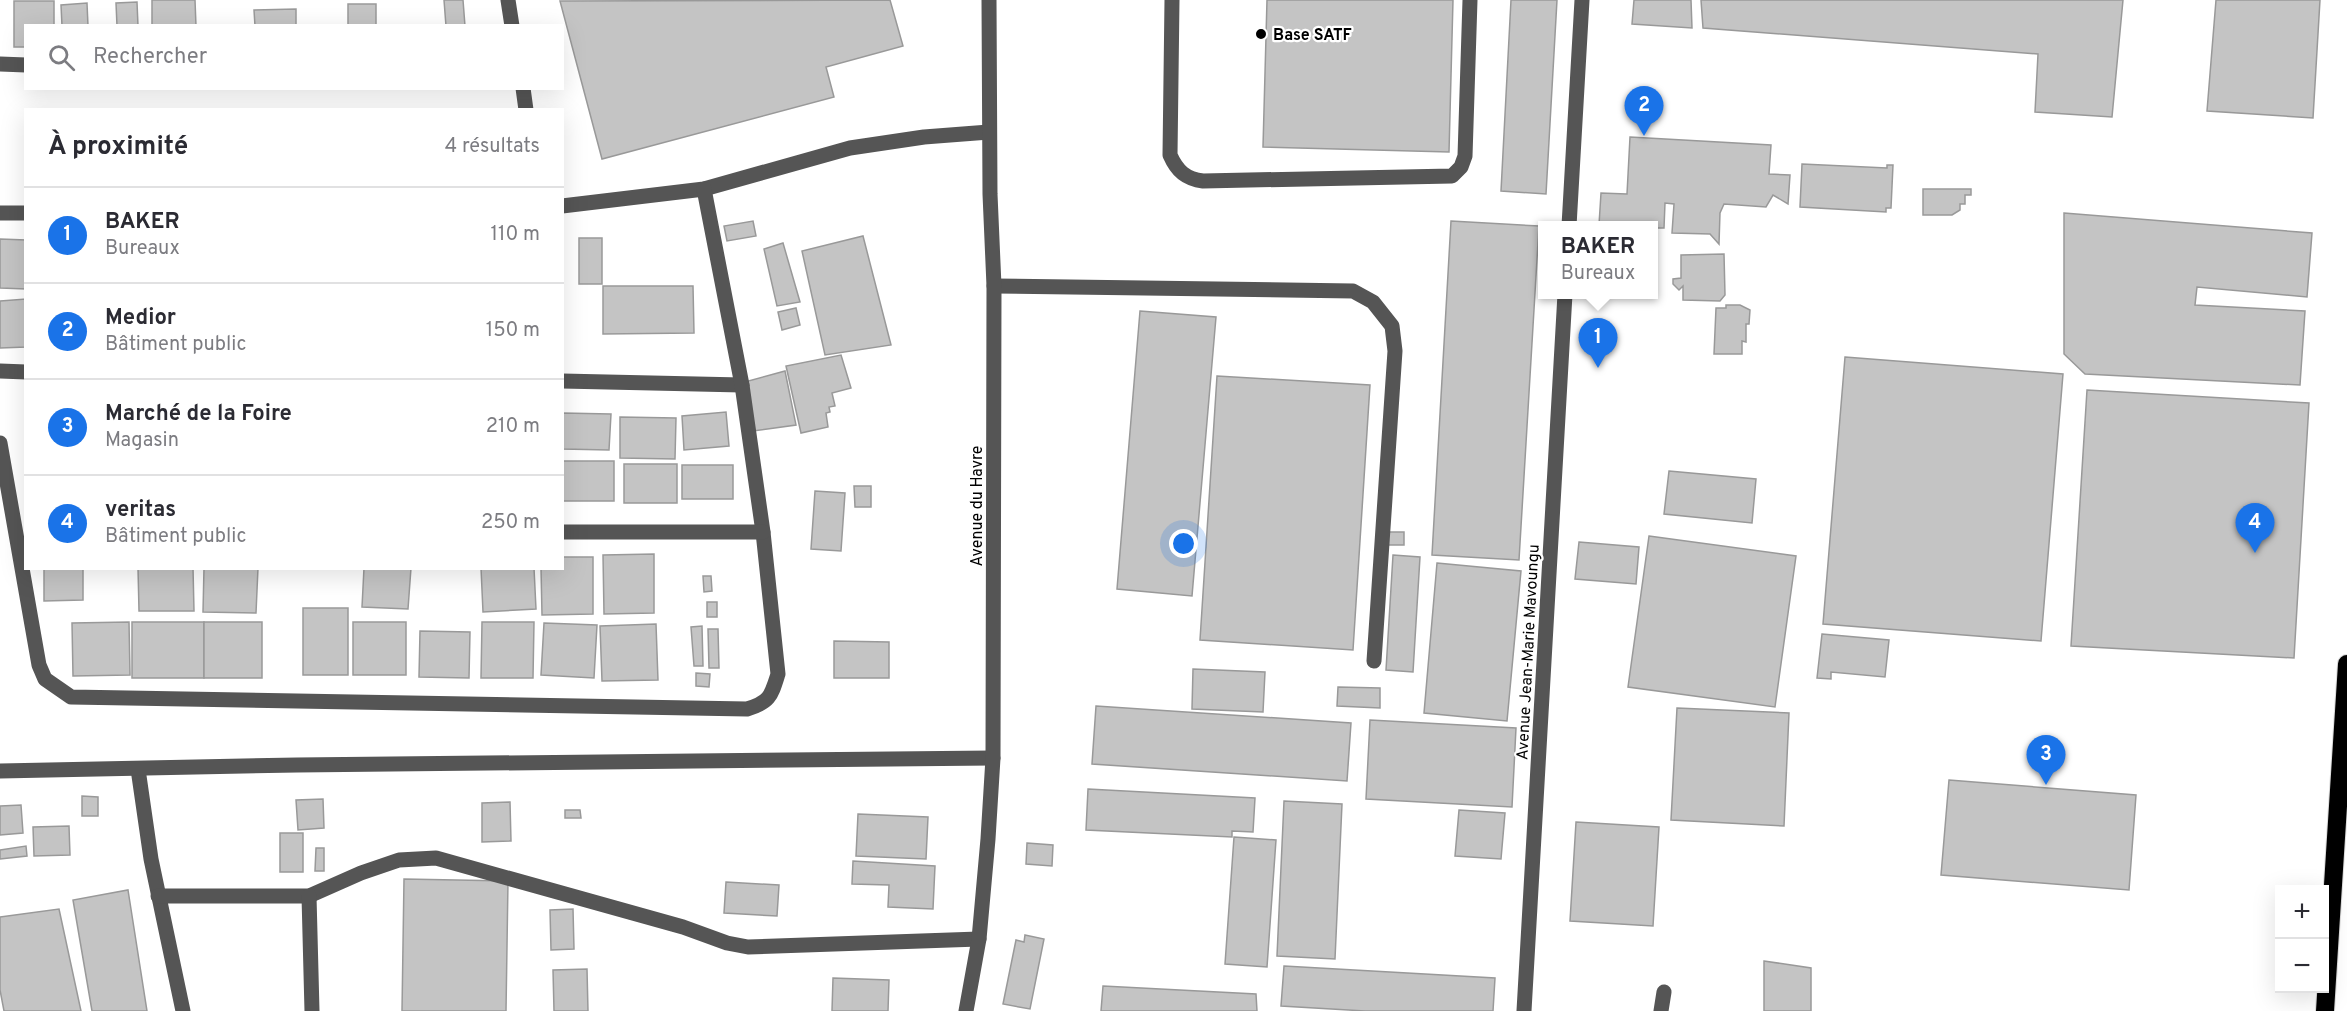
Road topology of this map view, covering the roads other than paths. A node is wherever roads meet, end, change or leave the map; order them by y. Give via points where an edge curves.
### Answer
1 (508, 0) edge
2 (989, 0) edge
3 (1172, 0) edge
4 (1470, 0) edge
5 (1582, 0) edge
6 (512, 24) edge
7 (0, 64) edge
8 (24, 65) edge
9 (523, 90) edge
10 (526, 108) edge
11 (989, 132) junction
12 (704, 189) junction
13 (564, 206) edge
14 (0, 213) edge
15 (24, 213) edge
16 (1569, 221) edge
17 (994, 286) junction
18 (1565, 299) edge
19 (0, 371) edge
20 (24, 372) edge
21 (564, 381) edge
22 (742, 384) junction
23 (0, 443) edge
24 (21, 530) edge
25 (564, 532) edge
26 (763, 532) junction
27 (24, 552) edge
28 (26, 570) edge
29 (1374, 661) dead end
30 (2347, 664) edge
31 (993, 758) junction
32 (138, 769) junction
33 (0, 771) edge
34 (158, 896) junction
35 (309, 896) junction
36 (979, 939) junction
37 (1664, 992) dead end
38 (183, 1011) edge
39 (312, 1011) edge
40 (966, 1011) edge
41 (1524, 1011) edge
42 (1661, 1011) edge
43 (2325, 1011) edge

1 - 6 street
2 - 11 street, Avenue du Havre
3 - 4 street via 1170,155 1176,167 1190,179 1203,181 1452,176 1465,156
5 - 16 street
7 - 8 street
9 - 10 street
11 - 12 street via 850,148
11 - 17 street, Avenue du Havre
12 - 13 street
12 - 22 street
14 - 15 street
17 - 29 street via 1353,291 1373,302 1392,326 1395,351
17 - 31 street, Avenue du Havre
18 - 41 street, Avenue Jean-Marie Mavoungu
19 - 20 street
21 - 22 street
22 - 26 street
23 - 24 street
24 - 27 street
25 - 26 street
26 - 28 street via 778,674 765,703 747,709 71,697 45,679 39,665
30 - 43 highway
31 - 32 street
31 - 36 street, Avenue du Havre
32 - 33 street
32 - 34 street
34 - 35 street
34 - 38 street
35 - 36 street via 399,860 436,858 748,947
35 - 39 street
36 - 40 street, Avenue du Havre
37 - 42 street

